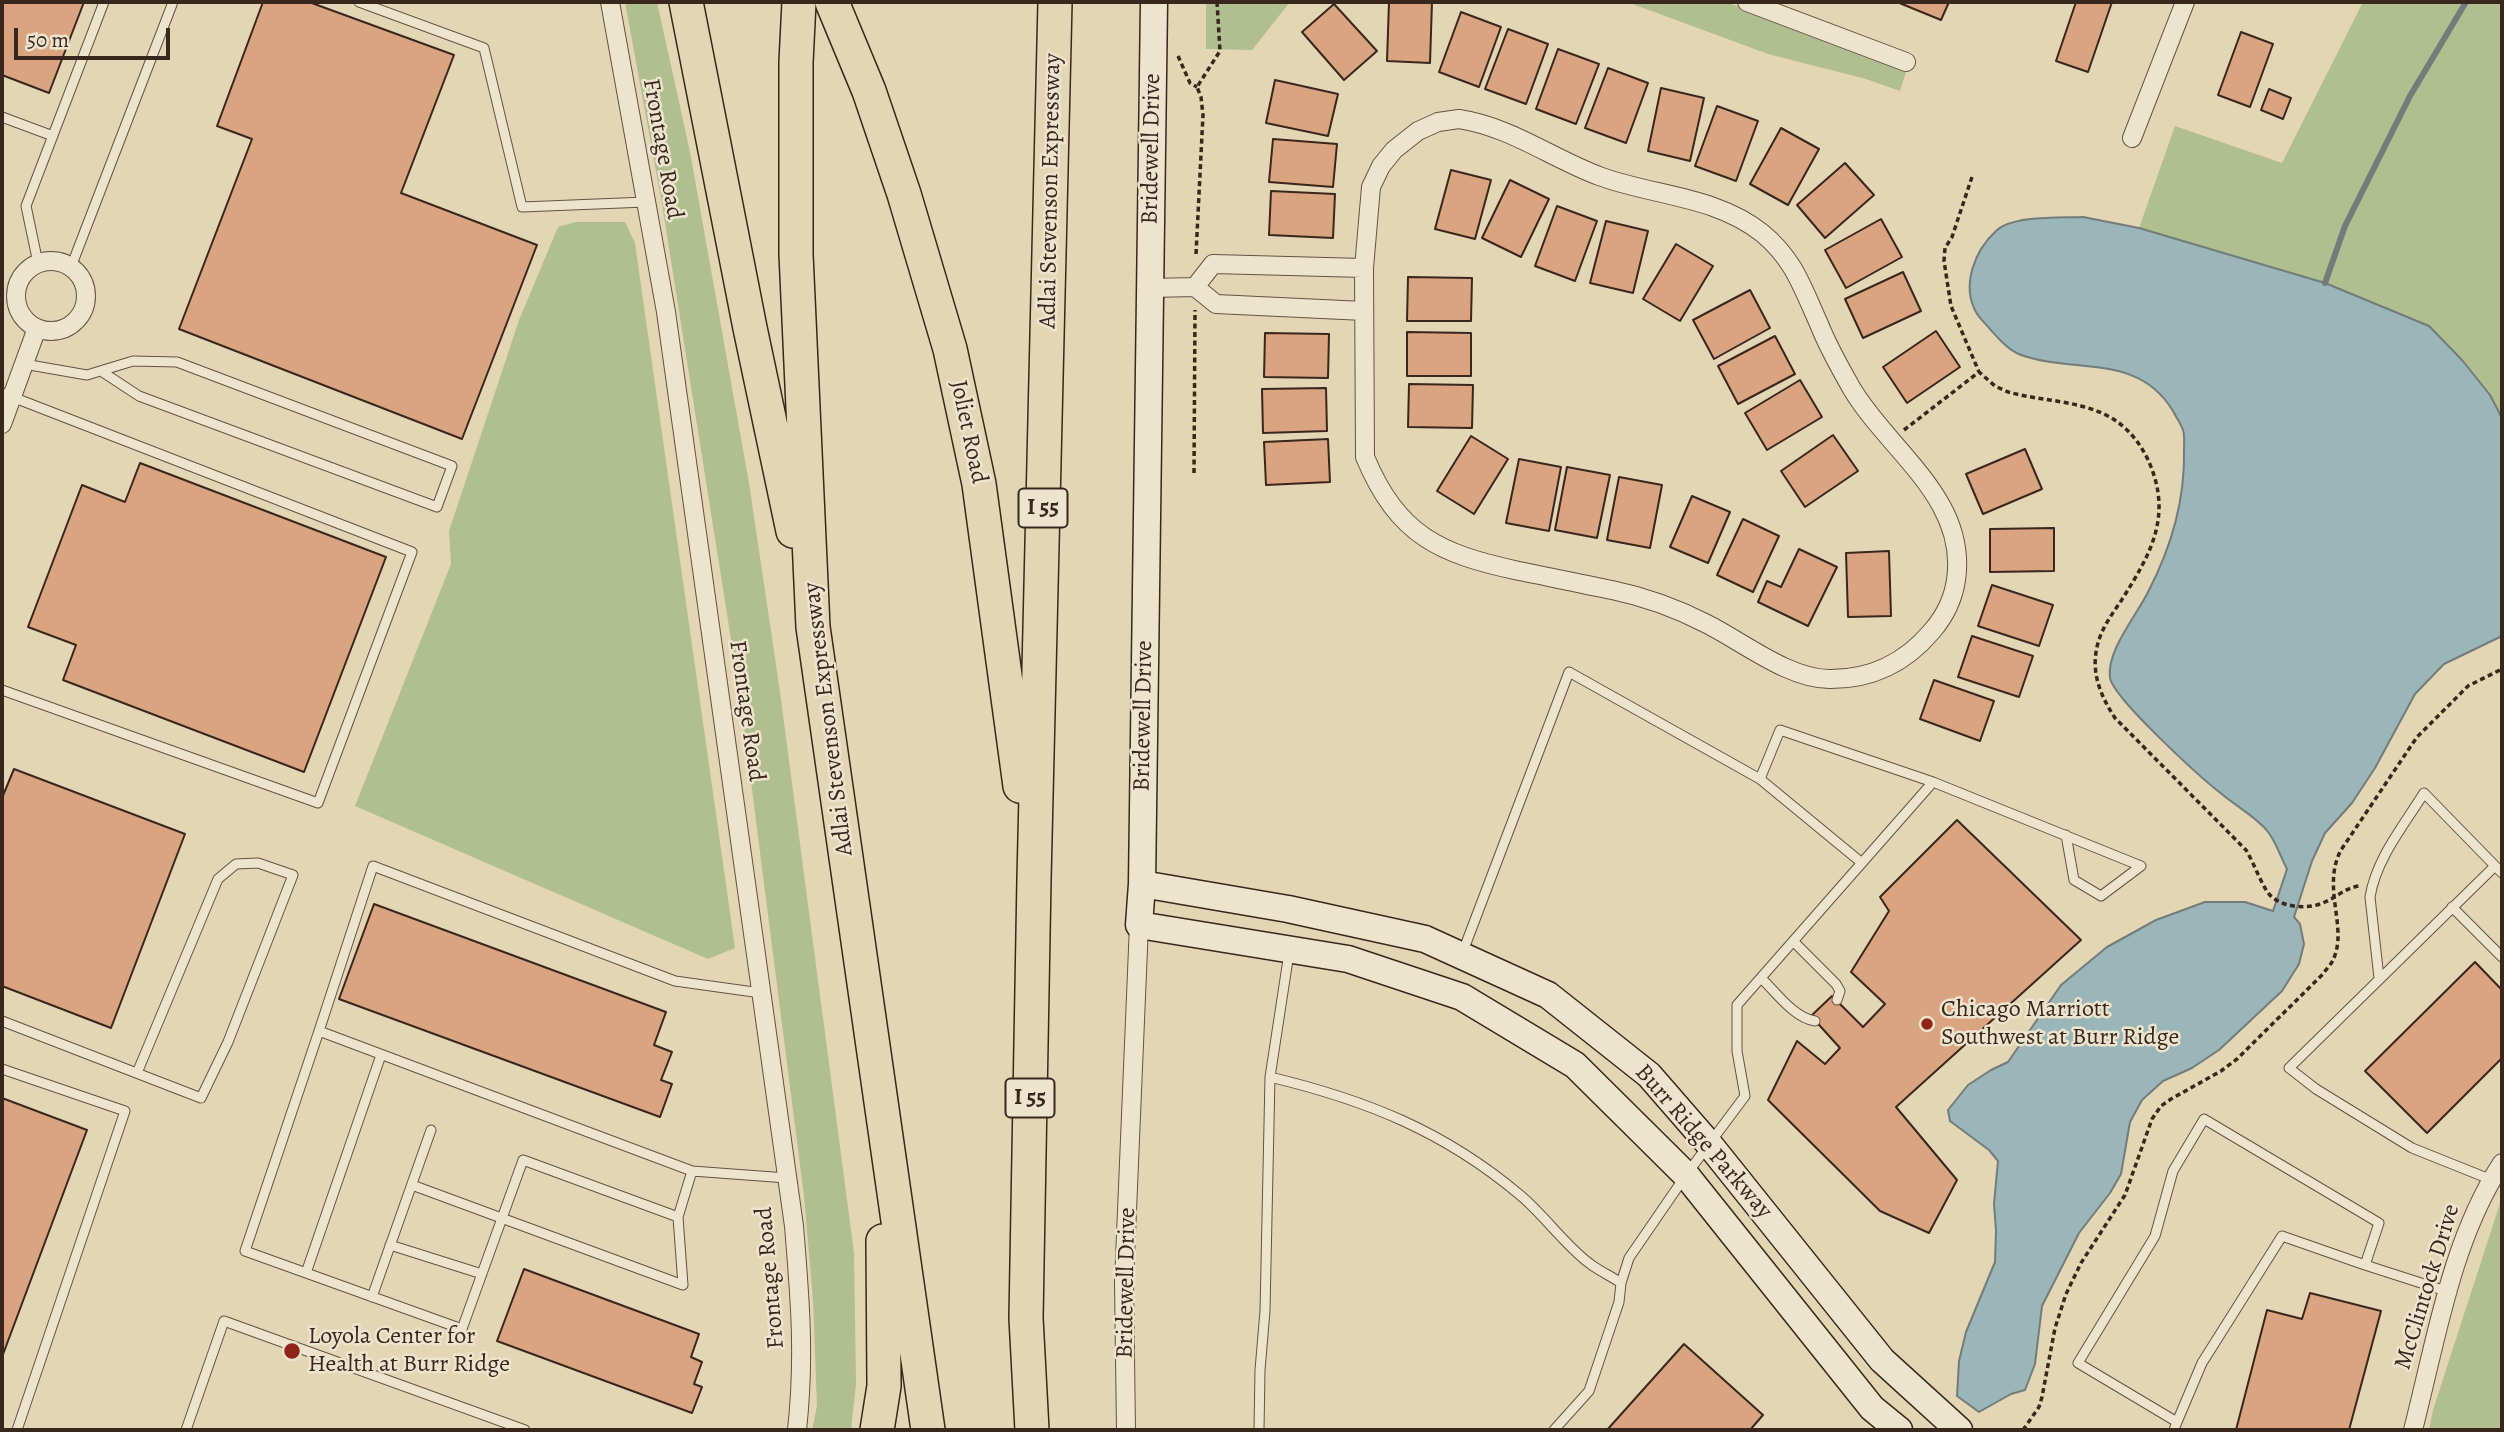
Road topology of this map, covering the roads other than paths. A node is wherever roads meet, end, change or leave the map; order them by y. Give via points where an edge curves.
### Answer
1 (104, 2) edge
2 (173, 2) edge
3 (359, 2) edge
4 (610, 2) edge
5 (686, 2) edge
6 (799, 2) edge
7 (832, 2) edge
8 (1055, 2) edge
9 (1072, 2) edge
10 (1154, 2) edge
11 (1746, 2) edge
12 (2185, 2) edge
13 (1906, 62) dead end
14 (2, 117) edge
15 (53, 136) junction
16 (1052, 136) junction
17 (2132, 138) dead end
18 (646, 202) junction
19 (38, 263) junction
20 (71, 267) junction
21 (1364, 268) junction
22 (1195, 287) junction
23 (1150, 288) junction
24 (1364, 311) junction
25 (37, 328) junction
26 (24, 364) junction
27 (101, 371) junction
28 (7, 395) edge
29 (2, 424) edge
30 (813, 627) junction
31 (2, 690) edge
32 (1760, 779) junction
33 (1933, 782) junction
34 (2066, 835) junction
35 (1862, 863) junction
36 (2499, 869) edge
37 (1034, 879) junction
38 (1142, 884) junction
39 (2452, 907) junction
40 (1139, 925) junction
41 (1793, 941) junction
42 (1290, 948) junction
43 (1461, 956) junction
44 (2502, 957) edge
45 (1761, 978) junction
46 (2379, 978) junction
47 (761, 993) junction
48 (1837, 1000) dead end
49 (2, 1021) edge
50 (1815, 1021) dead end
51 (319, 1031) junction
52 (381, 1055) junction
53 (2, 1069) edge
54 (137, 1073) junction
55 (1270, 1077) junction
56 (883, 1123) junction
57 (431, 1130) dead end
58 (1709, 1143) junction
59 (2502, 1163) edge
60 (692, 1171) junction
61 (1686, 1175) junction
62 (787, 1178) junction
63 (2492, 1180) junction
64 (412, 1185) junction
65 (678, 1217) junction
66 (502, 1218) junction
67 (390, 1245) junction
68 (2365, 1265) junction
69 (306, 1273) junction
70 (482, 1274) junction
71 (1621, 1283) junction
72 (2449, 1292) junction
73 (372, 1297) junction
74 (1026, 1318) junction
75 (2176, 1426) edge
76 (17, 1430) edge
77 (186, 1430) edge
78 (525, 1430) edge
79 (797, 1430) edge
80 (877, 1430) edge
81 (929, 1430) edge
82 (1032, 1430) edge
83 (1057, 1430) edge
84 (1126, 1430) edge
85 (1259, 1430) edge
86 (1554, 1430) edge
87 (1899, 1430) edge
88 (1959, 1430) edge
89 (2413, 1430) edge

1 - 15 lane
2 - 20 lane
3 - 18 lane via 484,48 522,207
4 - 18 street, Frontage Road
5 - 30 highway
6 - 30 highway, Adlai Stevenson Expressway via 796,254
7 - 37 highway, Joliet Road via 869,91 950,349 979,484
8 - 16 highway, Adlai Stevenson Expressway / I 55
9 - 16 highway via 1068,54
10 - 23 street, Bridewell Drive
11 - 13 street
12 - 17 street
14 - 15 lane
15 - 19 lane via 26,206
16 - 37 highway, Adlai Stevenson Expressway / I 55
18 - 47 street, Frontage Road via 666,312
19 - 20 street via 61,262
19 - 25 street via 20,278 16,290 20,312
20 - 25 street via 85,285 84,308 70,326 48,331
21 - 22 street via 1213,264
21 - 24 street
21 - 24 street via 1371,187 1381,166 1418,131 1459,119 1491,125 1596,175 1704,204 1746,221 1796,270 1835,359 1874,422 1940,501 1951,523 1958,564 1954,594 1943,619 1920,646 1894,665 1862,677 1826,680 1796,672 1648,598 1450,553 1415,531 1389,504 1365,457
22 - 23 street
22 - 24 street via 1216,304
23 - 38 street, Bridewell Drive
25 - 26 street
26 - 27 lane via 87,375
26 - 28 street
27 - 27 lane via 133,361 177,362 452,466 437,507 139,396
28 - 29 street
28 - 31 lane via 412,552 318,803
30 - 56 highway, Adlai Stevenson Expressway
32 - 33 lane via 1780,730
32 - 35 lane
32 - 43 lane via 1569,672
33 - 34 lane
33 - 35 lane
34 - 34 lane via 2074,880 2101,896 2141,866
35 - 41 lane
36 - 39 lane
36 - 46 lane via 2424,793 2372,885
37 - 74 highway, Adlai Stevenson Expressway / I 55
38 - 40 street, Bridewell Drive
38 - 43 street, Burr Ridge Parkway via 1425,939
39 - 44 lane
39 - 46 lane
40 - 42 street, Burr Ridge Parkway
40 - 84 street, Bridewell Drive via 1124,1282
41 - 45 lane
41 - 48 lane via 1836,984 1840,991
42 - 55 lane
42 - 61 street, Burr Ridge Parkway via 1348,959 1462,997 1575,1065
43 - 58 street, Burr Ridge Parkway via 1548,995 1649,1074
45 - 50 lane via 1797,1013
45 - 58 lane via 1737,1004 1737,1051 1745,1096
46 - 63 lane via 2289,1068 2412,1148
47 - 51 lane via 675,981 373,866
47 - 62 street, Frontage Road
49 - 54 lane
51 - 52 lane
51 - 69 lane via 245,1251
52 - 60 lane
52 - 69 lane
53 - 76 lane via 125,1111
54 - 54 lane via 201,1098 228,1042 293,875 258,863 236,864 218,879
55 - 71 lane via 1371,1106 1430,1133 1521,1196 1588,1262
55 - 85 lane
56 - 80 highway via 884,1386
56 - 81 highway, Adlai Stevenson Expressway
57 - 64 lane
58 - 61 lane
58 - 88 street, Burr Ridge Parkway via 1882,1360
59 - 63 street, McClintock Drive
60 - 62 lane
60 - 65 lane
61 - 71 lane via 1629,1258
61 - 87 street, Burr Ridge Parkway via 1872,1408
62 - 79 street, Frontage Road via 802,1318 803,1380
63 - 72 street, McClintock Drive via 2468,1227
64 - 66 lane
64 - 67 lane
65 - 66 lane via 523,1160
65 - 66 lane via 683,1285
66 - 70 lane
67 - 70 lane
67 - 73 lane
68 - 72 lane
68 - 75 lane via 2282,1236 2202,1363
68 - 75 lane via 2379,1223 2204,1119 2173,1171 2155,1236 2078,1363
69 - 73 lane
70 - 73 lane via 462,1329
71 - 86 lane via 1589,1391
72 - 89 street, McClintock Drive
74 - 82 highway, Adlai Stevenson Expressway / I 55
74 - 83 highway
77 - 78 lane via 224,1321

